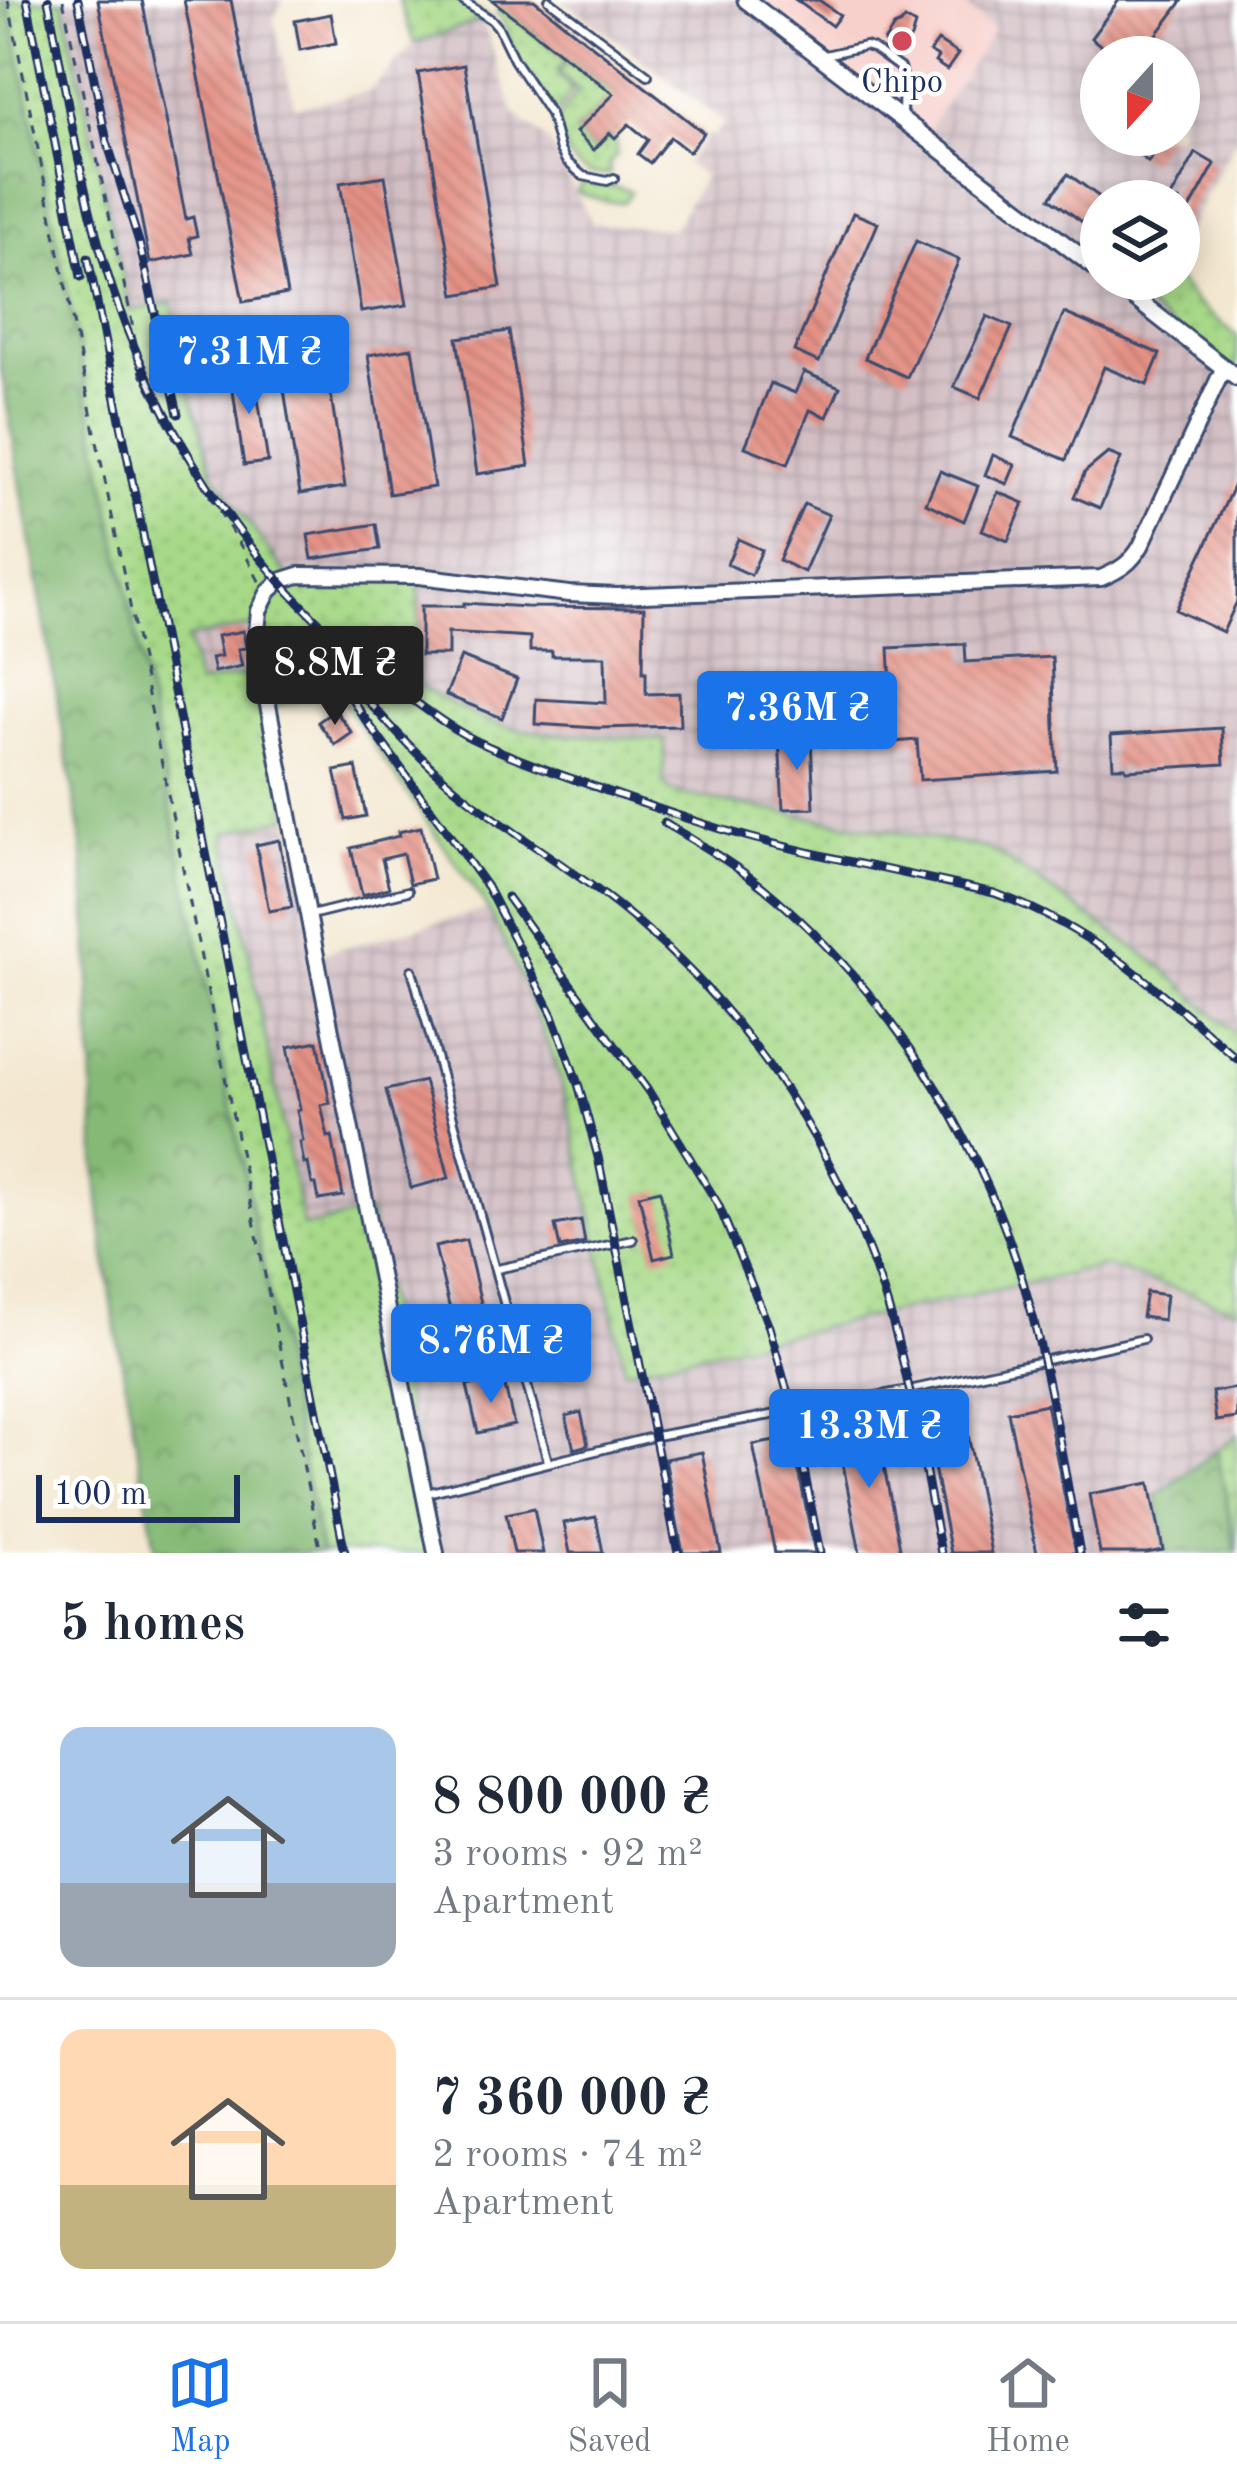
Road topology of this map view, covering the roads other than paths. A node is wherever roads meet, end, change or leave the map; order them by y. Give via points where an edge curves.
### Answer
1 (461, 0) edge
2 (549, 0) edge
3 (746, 0) edge
4 (820, 56) junction
5 (648, 75) dead end
6 (902, 119) junction
7 (614, 178) dead end
8 (1080, 256) edge
9 (1136, 300) edge
10 (1230, 372) edge
11 (409, 891) dead end
12 (308, 916) junction
13 (412, 970) dead end
14 (633, 1240) dead end
15 (497, 1270) junction
16 (1144, 1339) dead end
17 (548, 1461) junction
18 (424, 1494) junction
19 (436, 1553) edge

1 - 7 lane via 498,28 550,115 566,160 583,176
2 - 5 lane
3 - 4 main road
4 - 6 main road
4 - 6 lane via 865,46 900,68
6 - 8 main road
9 - 10 main road
10 - 12 street via 1132,561 1101,578 632,596 418,576 311,574 277,583 257,618 256,642
11 - 12 lane
12 - 18 street
13 - 15 lane
14 - 15 lane
15 - 17 lane
16 - 17 lane
17 - 18 lane
18 - 19 street

